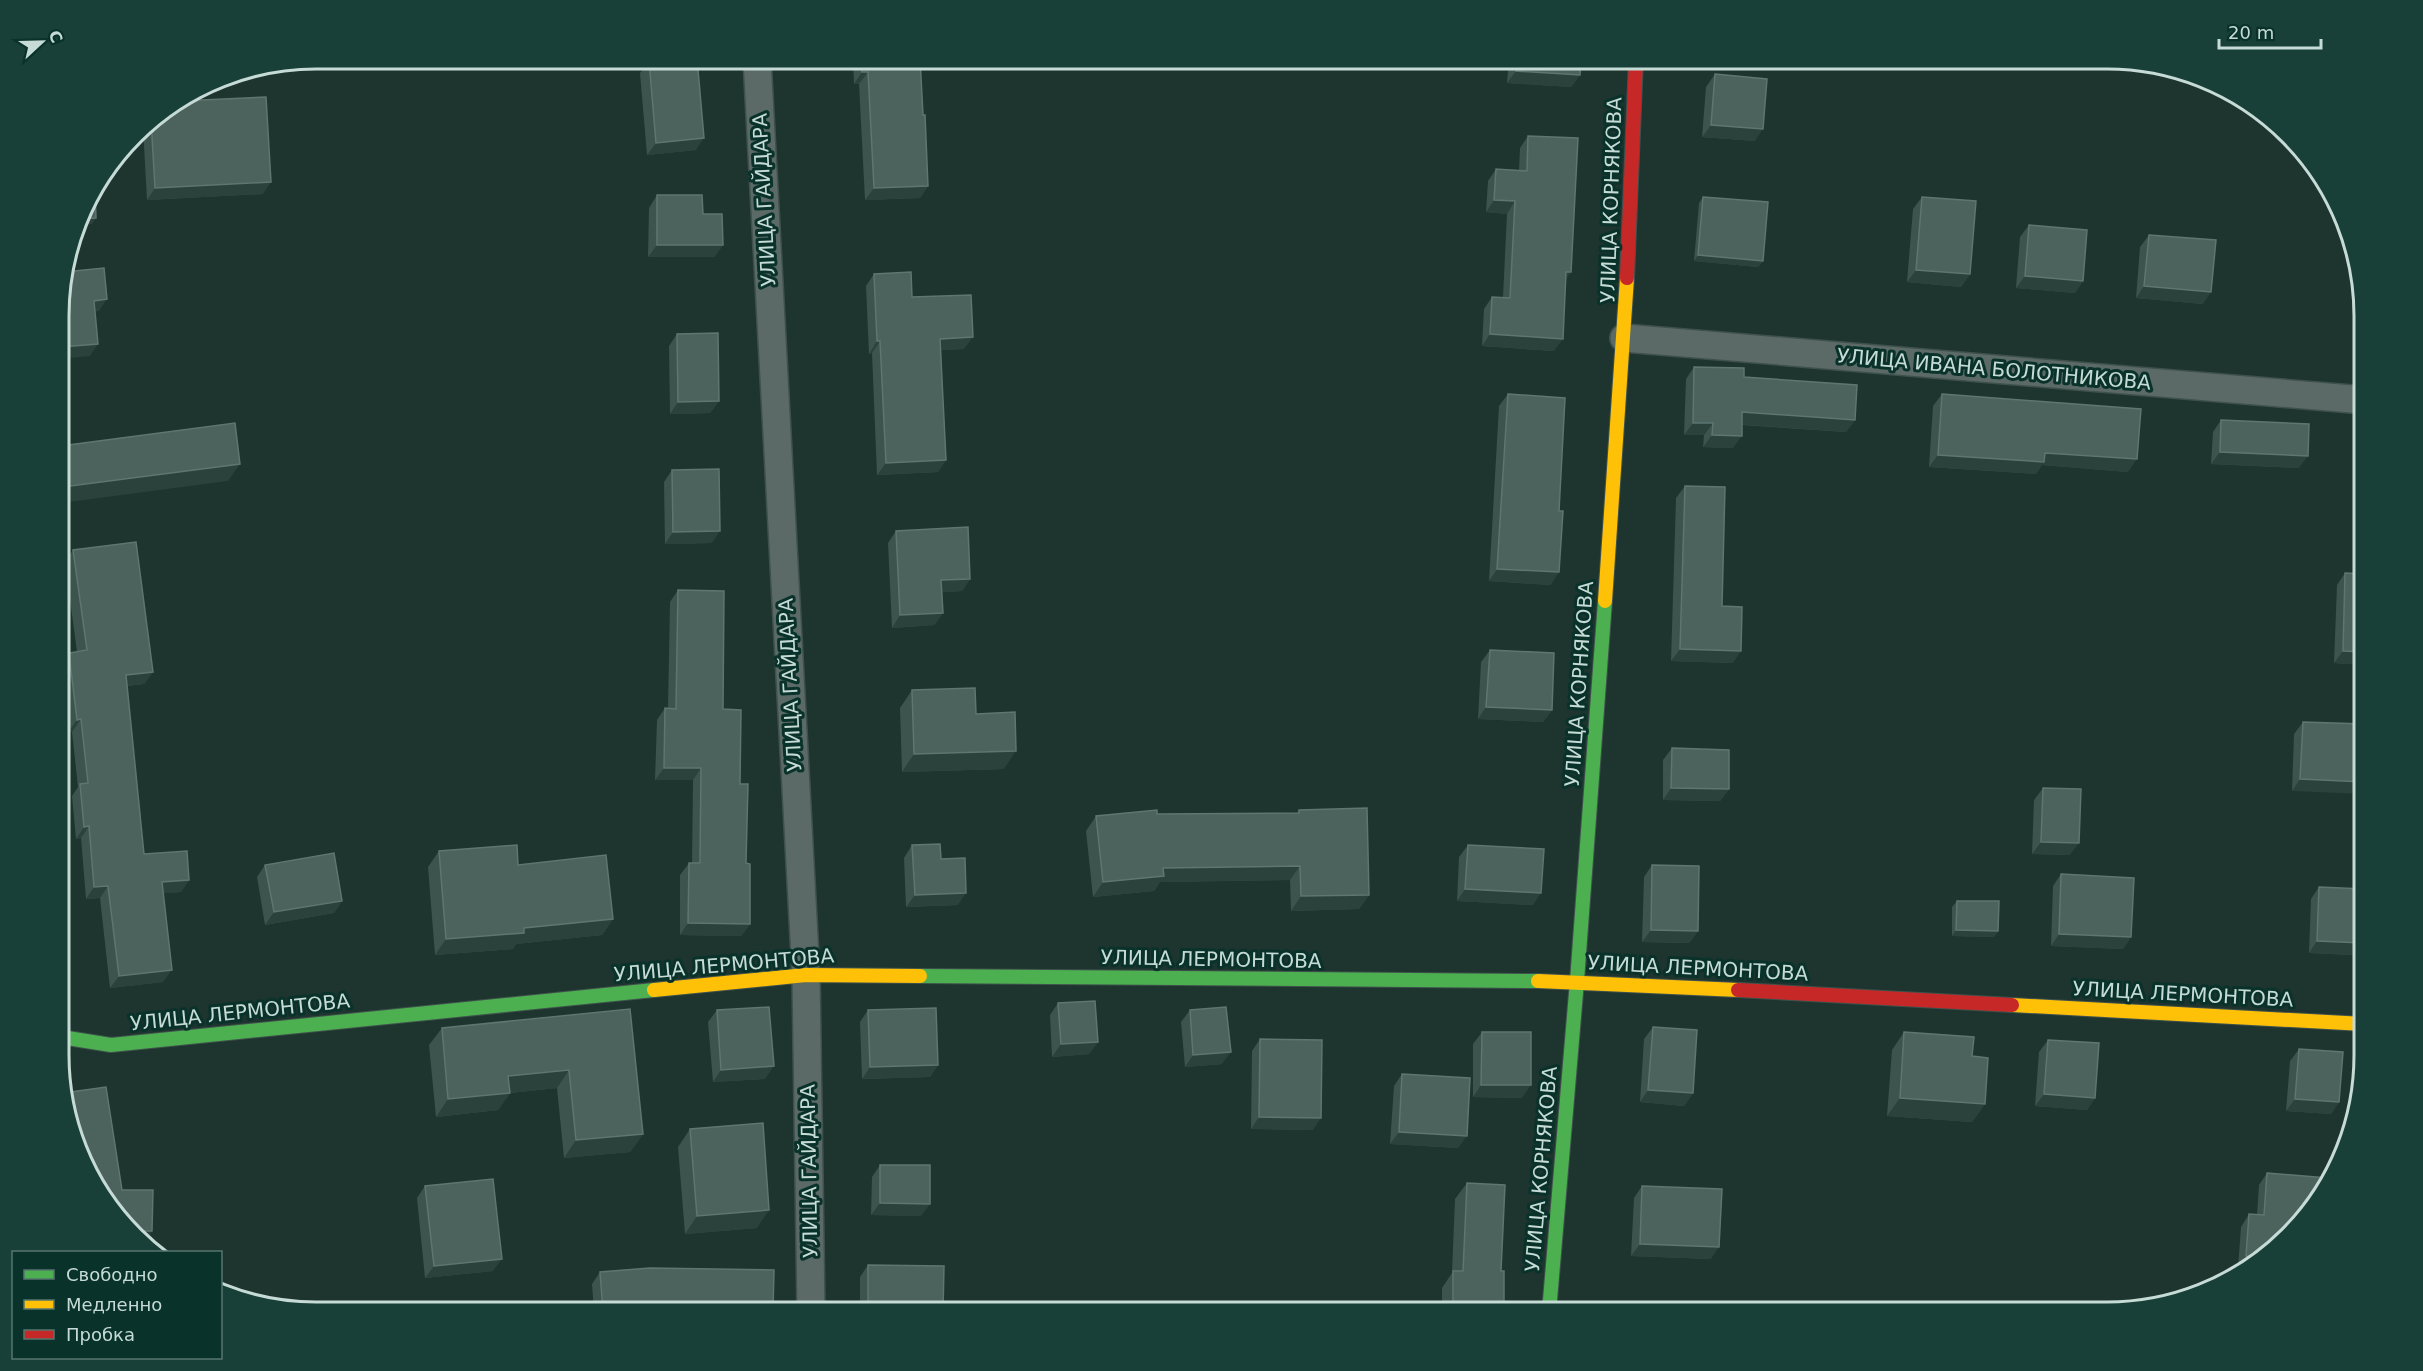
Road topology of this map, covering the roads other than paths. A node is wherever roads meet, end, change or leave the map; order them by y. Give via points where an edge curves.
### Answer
1 (758, 69) edge
2 (1636, 69) edge
3 (1624, 338) junction
4 (2354, 399) edge
5 (806, 975) junction
6 (1577, 981) junction
7 (2354, 1023) edge
8 (69, 1038) edge
9 (811, 1302) edge
10 (1549, 1302) edge

1 - 5 street, УЛИЦА ГАЙДАРА
2 - 3 street, УЛИЦА КОРНЯКОВА
3 - 4 street, УЛИЦА ИВАНА БОЛОТНИКОВА
3 - 6 street, УЛИЦА КОРНЯКОВА
5 - 6 street, УЛИЦА ЛЕРМОНТОВА
5 - 8 street, УЛИЦА ЛЕРМОНТОВА via 111,1045
5 - 9 street, УЛИЦА ГАЙДАРА
6 - 7 street, УЛИЦА ЛЕРМОНТОВА
6 - 10 street, УЛИЦА КОРНЯКОВА

